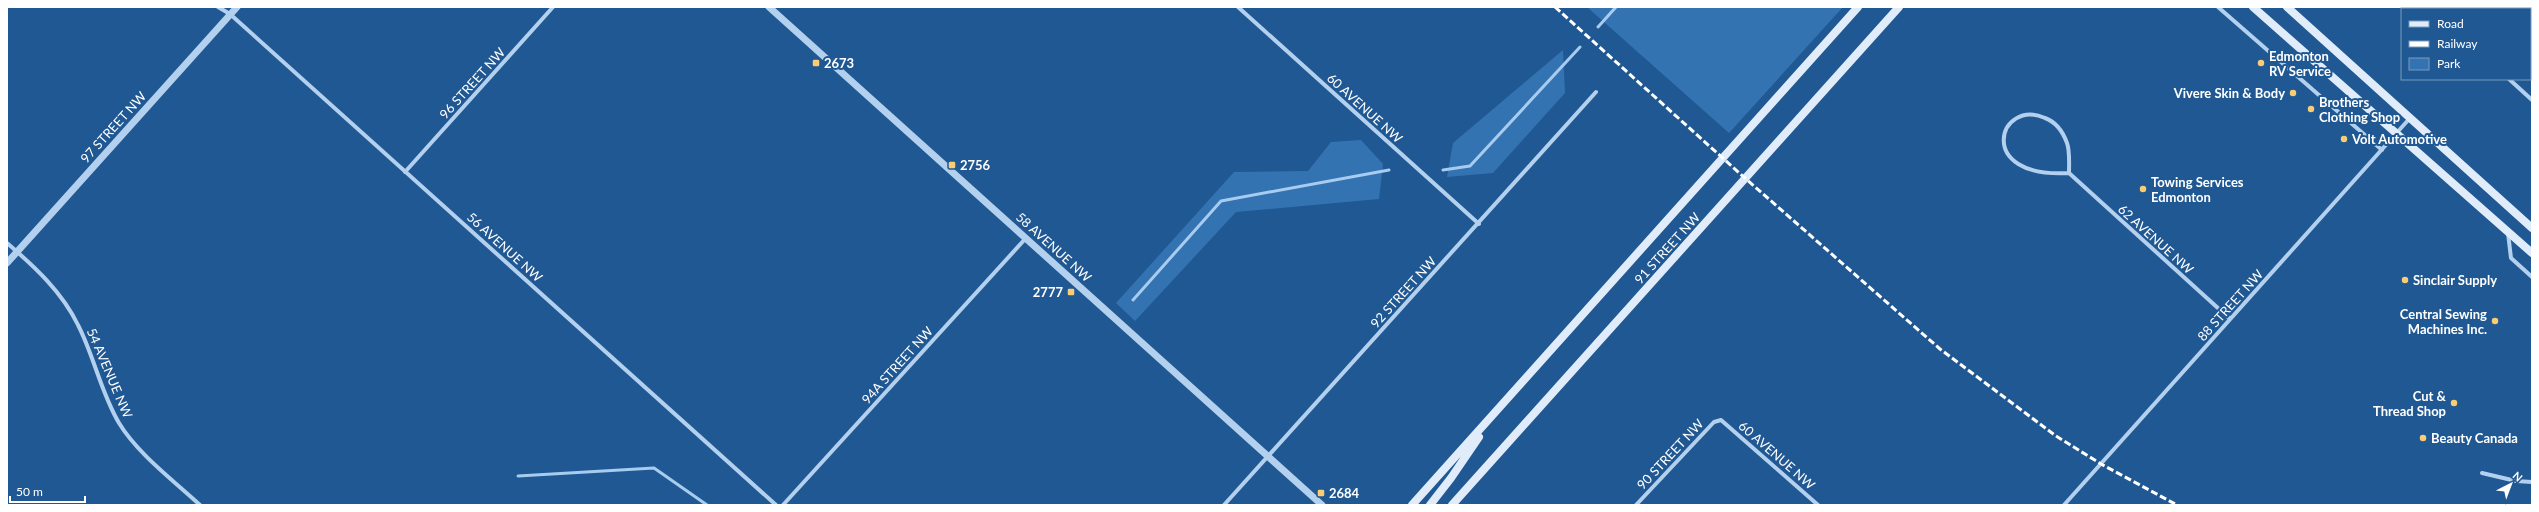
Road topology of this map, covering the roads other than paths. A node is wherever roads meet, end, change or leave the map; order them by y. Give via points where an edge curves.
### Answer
1 (218, 7) edge
2 (237, 7) edge
3 (553, 7) edge
4 (769, 7) edge
5 (1238, 7) edge
6 (1858, 7) edge
7 (1899, 7) edge
8 (2218, 7) edge
9 (2253, 7) edge
10 (2287, 7) edge
11 (230, 14) junction
12 (2510, 80) edge
13 (1596, 92) dead end
14 (2532, 100) edge
15 (2410, 118) junction
16 (2397, 132) junction
17 (2382, 150) junction
18 (405, 172) junction
19 (2069, 173) junction
20 (1479, 224) junction
21 (2532, 228) edge
22 (2508, 232) junction
23 (1026, 238) junction
24 (7, 243) edge
25 (17, 252) junction
26 (2532, 253) edge
27 (7, 263) edge
28 (2532, 278) edge
29 (2230, 319) junction
30 (1495, 413) junction
31 (1721, 420) joint
32 (1268, 456) junction
33 (2482, 473) dead end
34 (2532, 482) edge
35 (200, 505) edge
36 (776, 505) edge
37 (784, 505) edge
38 (1224, 505) edge
39 (1322, 505) edge
40 (1412, 505) edge
41 (1430, 505) edge
42 (1452, 505) edge
43 (1636, 505) edge
44 (1818, 505) edge
45 (2064, 505) edge

1 - 11 street, 56 AVENUE NW
2 - 11 street, 97 STREET NW
3 - 18 street, 96 STREET NW
4 - 23 street, 58 AVENUE NW
5 - 20 street, 60 AVENUE NW
6 - 30 main road, 91 STREET NW
7 - 42 main road, 91 STREET NW
8 - 17 street
9 - 16 main road
10 - 15 main road
11 - 18 street, 56 AVENUE NW
11 - 25 street, 97 STREET NW
12 - 14 street
13 - 20 street, 92 STREET NW
15 - 16 street, 88 STREET NW
15 - 21 main road
16 - 17 street, 88 STREET NW
16 - 22 main road
17 - 29 street, 88 STREET NW
18 - 36 street, 56 AVENUE NW
19 - 19 street via 2034,172 2013,162 2004,150 2003,139 2008,126 2025,114 2035,113 2050,120 2060,130 2067,144
19 - 29 street, 62 AVENUE NW
20 - 32 street, 92 STREET NW
22 - 26 main road
22 - 28 street via 2511,258
23 - 32 street, 58 AVENUE NW
23 - 37 street, 94A STREET NW
24 - 25 street, 54 AVENUE NW
25 - 27 street, 97 STREET NW
25 - 35 street, 54 AVENUE NW via 65,302 79,326 119,423 134,442
29 - 45 street, 88 STREET NW
30 - 40 main road, 91 STREET NW
30 - 41 main road
31 - 43 street, 90 STREET NW via 1714,422
31 - 44 street, 60 AVENUE NW
32 - 38 street, 92 STREET NW
32 - 39 street, 58 AVENUE NW
33 - 34 street

